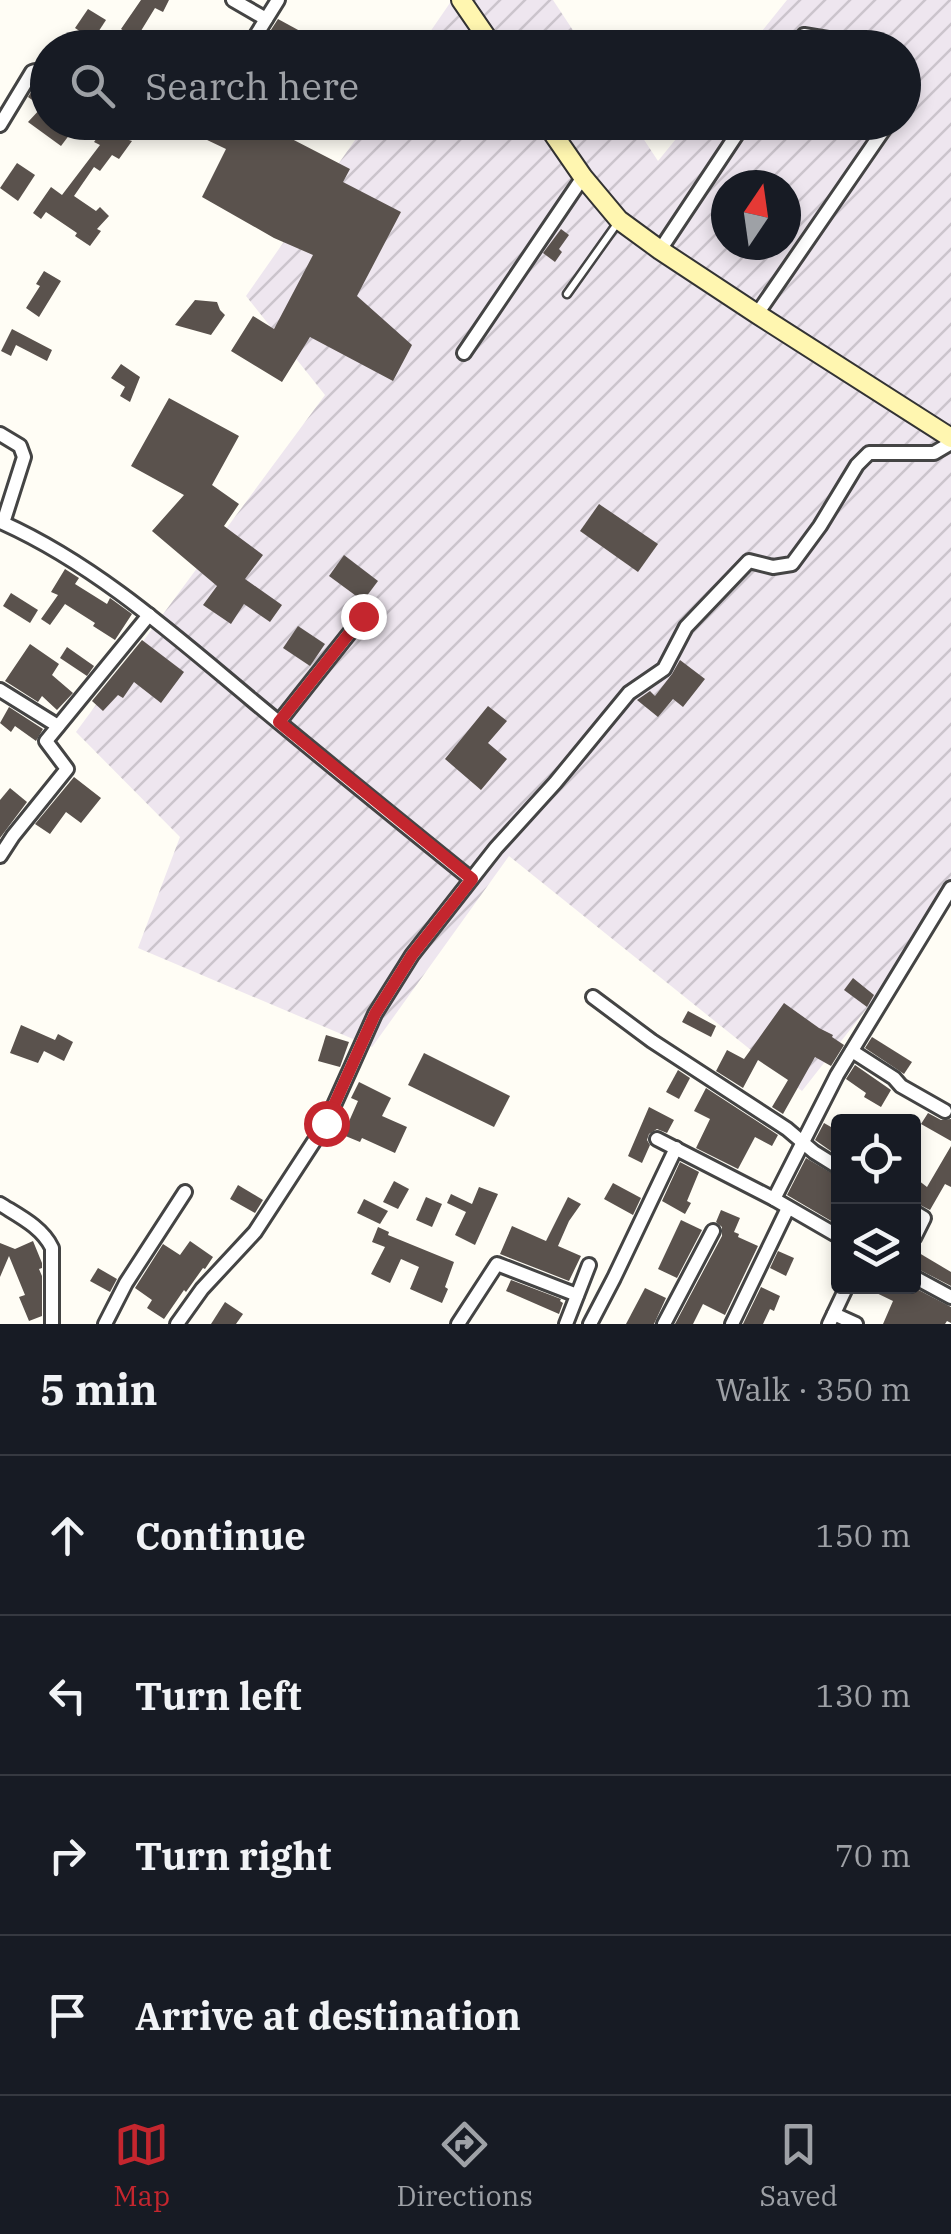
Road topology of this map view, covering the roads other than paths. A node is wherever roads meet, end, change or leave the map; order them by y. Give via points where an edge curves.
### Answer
1 (233, 0) edge
2 (278, 0) edge
3 (461, 0) edge
4 (266, 19) junction
5 (259, 30) edge
6 (482, 30) edge
7 (30, 75) edge
8 (0, 125) edge
9 (558, 140) edge
10 (733, 140) edge
11 (877, 140) edge
12 (583, 176) junction
13 (619, 220) junction
14 (660, 250) junction
15 (567, 294) dead end
16 (758, 314) junction
17 (464, 353) dead end
18 (0, 434) edge
19 (951, 440) edge
20 (2, 526) edge
21 (149, 615) junction
22 (363, 616) dead end
23 (0, 690) edge
24 (279, 722) junction
25 (58, 726) junction
26 (0, 856) edge
27 (472, 879) junction
28 (951, 888) edge
29 (594, 997) dead end
30 (852, 1051) junction
31 (944, 1110) dead end
32 (657, 1140) dead end
33 (804, 1144) junction
34 (676, 1148) junction
35 (831, 1162) edge
36 (185, 1192) dead end
37 (774, 1199) junction
38 (0, 1204) edge
39 (788, 1208) junction
40 (713, 1231) dead end
41 (831, 1232) edge
42 (589, 1265) dead end
43 (921, 1281) edge
44 (842, 1294) edge
45 (577, 1296) junction
46 (951, 1297) edge
47 (831, 1319) edge
48 (52, 1324) edge
49 (105, 1324) edge
50 (177, 1324) edge
51 (458, 1324) edge
52 (566, 1324) edge
53 (590, 1324) edge
54 (664, 1324) edge
55 (732, 1324) edge
56 (856, 1324) edge

1 - 4 street
2 - 4 street
3 - 6 street
4 - 5 street
7 - 8 street
9 - 12 street
10 - 14 street
11 - 16 street
12 - 13 street
12 - 17 street
13 - 14 street
13 - 15 lane
14 - 16 street
16 - 19 street
18 - 20 street via 20,446 24,458
19 - 27 street via 934,452 869,453 792,564 749,562 686,627 664,669 629,693
20 - 21 street via 84,568
21 - 24 street
21 - 25 street
22 - 24 street
23 - 25 street
24 - 27 street
25 - 26 street via 46,742 67,768
27 - 50 street via 375,1014 326,1123 255,1232
28 - 30 street
29 - 33 street
30 - 31 street
30 - 33 street
32 - 34 street
33 - 35 street
33 - 37 street
34 - 37 street
34 - 53 street
36 - 49 street
37 - 39 street
38 - 48 street via 48,1238
39 - 41 street
39 - 55 street
40 - 54 street
42 - 45 street
43 - 46 street
44 - 47 street
45 - 51 street via 497,1264
45 - 52 street
47 - 56 street

